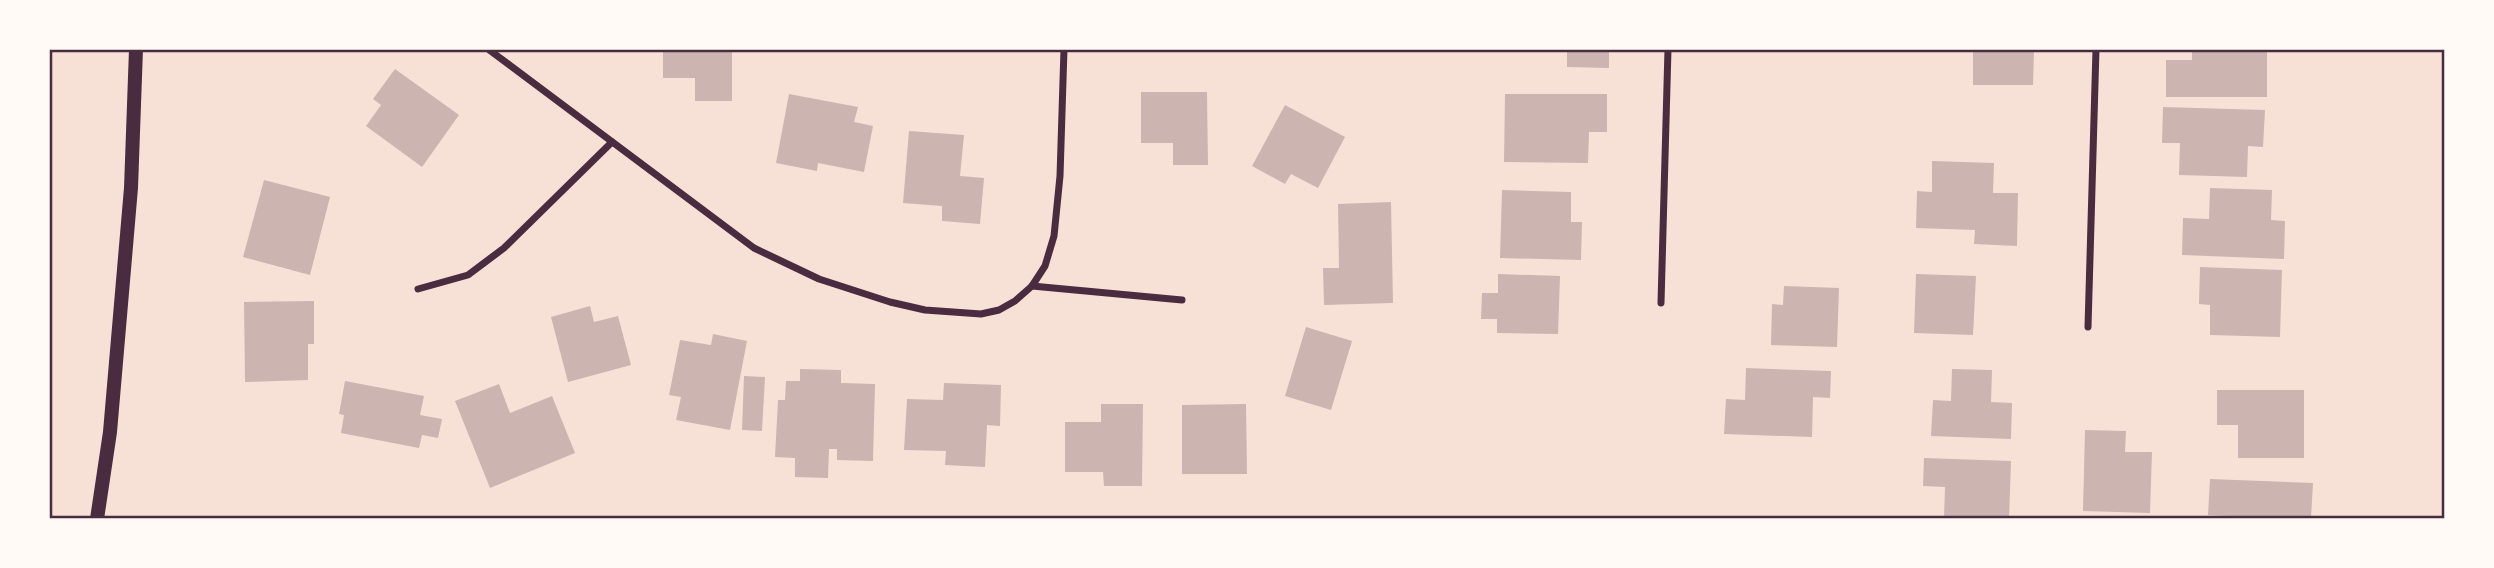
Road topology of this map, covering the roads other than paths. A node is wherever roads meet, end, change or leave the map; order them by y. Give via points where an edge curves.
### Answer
1 (136, 49) edge
2 (488, 49) edge
3 (1065, 49) edge
4 (1668, 49) edge
5 (2096, 49) edge
6 (611, 142) junction
7 (1032, 286) junction
8 (418, 289) dead end
9 (1182, 300) dead end
10 (1661, 303) dead end
11 (2088, 327) dead end
12 (97, 519) edge

1 - 12 main road via 131,188 110,432
2 - 6 street
3 - 7 street via 1055,236
4 - 10 street
5 - 11 street
6 - 7 street via 754,248 819,279 926,310 981,314 999,310
6 - 8 street via 504,248 468,275
7 - 9 street

